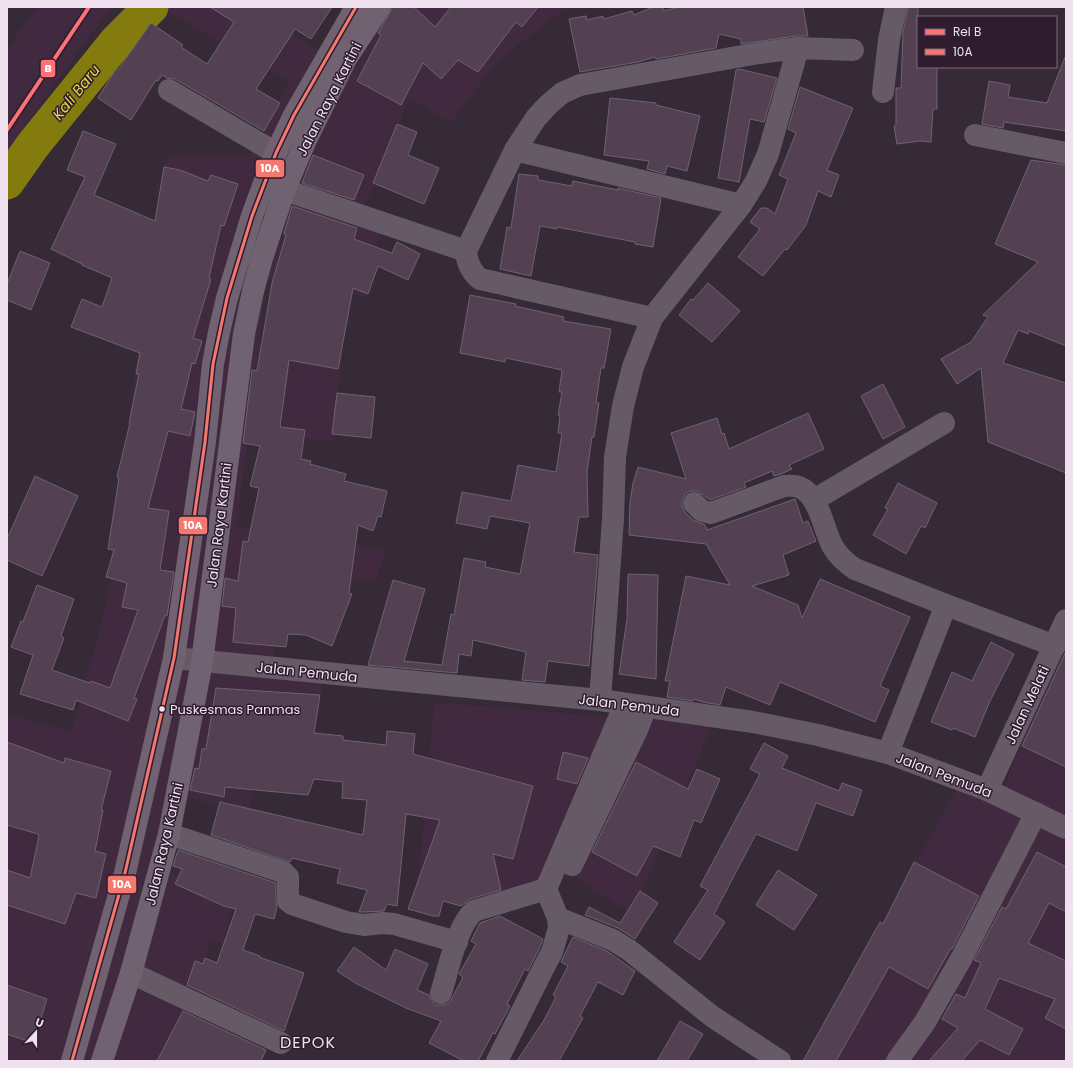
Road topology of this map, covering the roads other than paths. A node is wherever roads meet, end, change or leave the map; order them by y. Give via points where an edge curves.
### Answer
1 (356, 7) edge
2 (380, 7) edge
3 (896, 7) edge
4 (798, 48) junction
5 (853, 50) dead end
6 (169, 90) dead end
7 (883, 92) dead end
8 (975, 136) dead end
9 (515, 150) junction
10 (276, 153) junction
11 (1066, 153) edge
12 (264, 183) junction
13 (284, 191) junction
14 (742, 205) junction
15 (466, 252) junction
16 (652, 318) junction
17 (944, 423) dead end
18 (814, 500) junction
19 (694, 503) dead end
20 (946, 605) junction
21 (1066, 620) edge
22 (1055, 646) junction
23 (174, 658) junction
24 (202, 662) junction
25 (600, 700) junction
26 (635, 705) junction
27 (888, 753) junction
28 (987, 790) junction
29 (1036, 813) junction
30 (1066, 828) edge
31 (169, 834) junction
32 (570, 869) dead end
33 (546, 889) junction
34 (558, 918) junction
35 (457, 942) junction
36 (131, 974) junction
37 (441, 992) dead end
38 (281, 1044) dead end
39 (72, 1061) edge
40 (102, 1061) edge
41 (497, 1061) edge
42 (780, 1061) edge
43 (897, 1061) edge

1 - 10 main road, Jalan Raya Kartini via 294,115
2 - 13 main road, Jalan Raya Kartini via 346,59
3 - 7 street
4 - 5 street
4 - 9 street via 580,85 562,93 548,105
4 - 14 street via 768,154
6 - 10 street
8 - 11 street
9 - 14 street
9 - 15 street
10 - 12 main road, Jalan Raya Kartini
12 - 13 street
12 - 23 main road, Jalan Raya Kartini via 238,261 213,364 205,442
13 - 15 street
13 - 24 main road, Jalan Raya Kartini via 262,258 244,334
14 - 16 street
15 - 16 street via 474,274 488,282
16 - 25 street via 633,367 623,406 615,457
17 - 18 street
18 - 19 street via 805,490 794,485 784,486 712,513 702,511
18 - 20 street via 833,547 842,560 855,568
20 - 22 street
20 - 27 street
21 - 22 street, Jalan Melati
22 - 28 street, Jalan Melati
23 - 24 street, Jalan Pemuda
23 - 39 main road, Jalan Raya Kartini via 125,873
24 - 25 street, Jalan Pemuda
24 - 31 main road, Jalan Raya Kartini
25 - 26 street, Jalan Pemuda
26 - 27 street, Jalan Pemuda via 768,725
26 - 32 street via 637,730
26 - 33 street
27 - 28 street, Jalan Pemuda
28 - 29 street, Jalan Pemuda
29 - 30 street, Jalan Pemuda
29 - 43 street via 961,959 924,1022
31 - 35 street via 283,872 288,877 288,901 292,904 346,922 364,925 394,924
31 - 36 main road, Jalan Raya Kartini
33 - 34 street
33 - 35 street via 474,911 467,916
34 - 41 street via 559,928 552,952
34 - 42 street via 613,940 629,950 713,1017
35 - 37 street
36 - 38 street
36 - 40 main road, Jalan Raya Kartini

